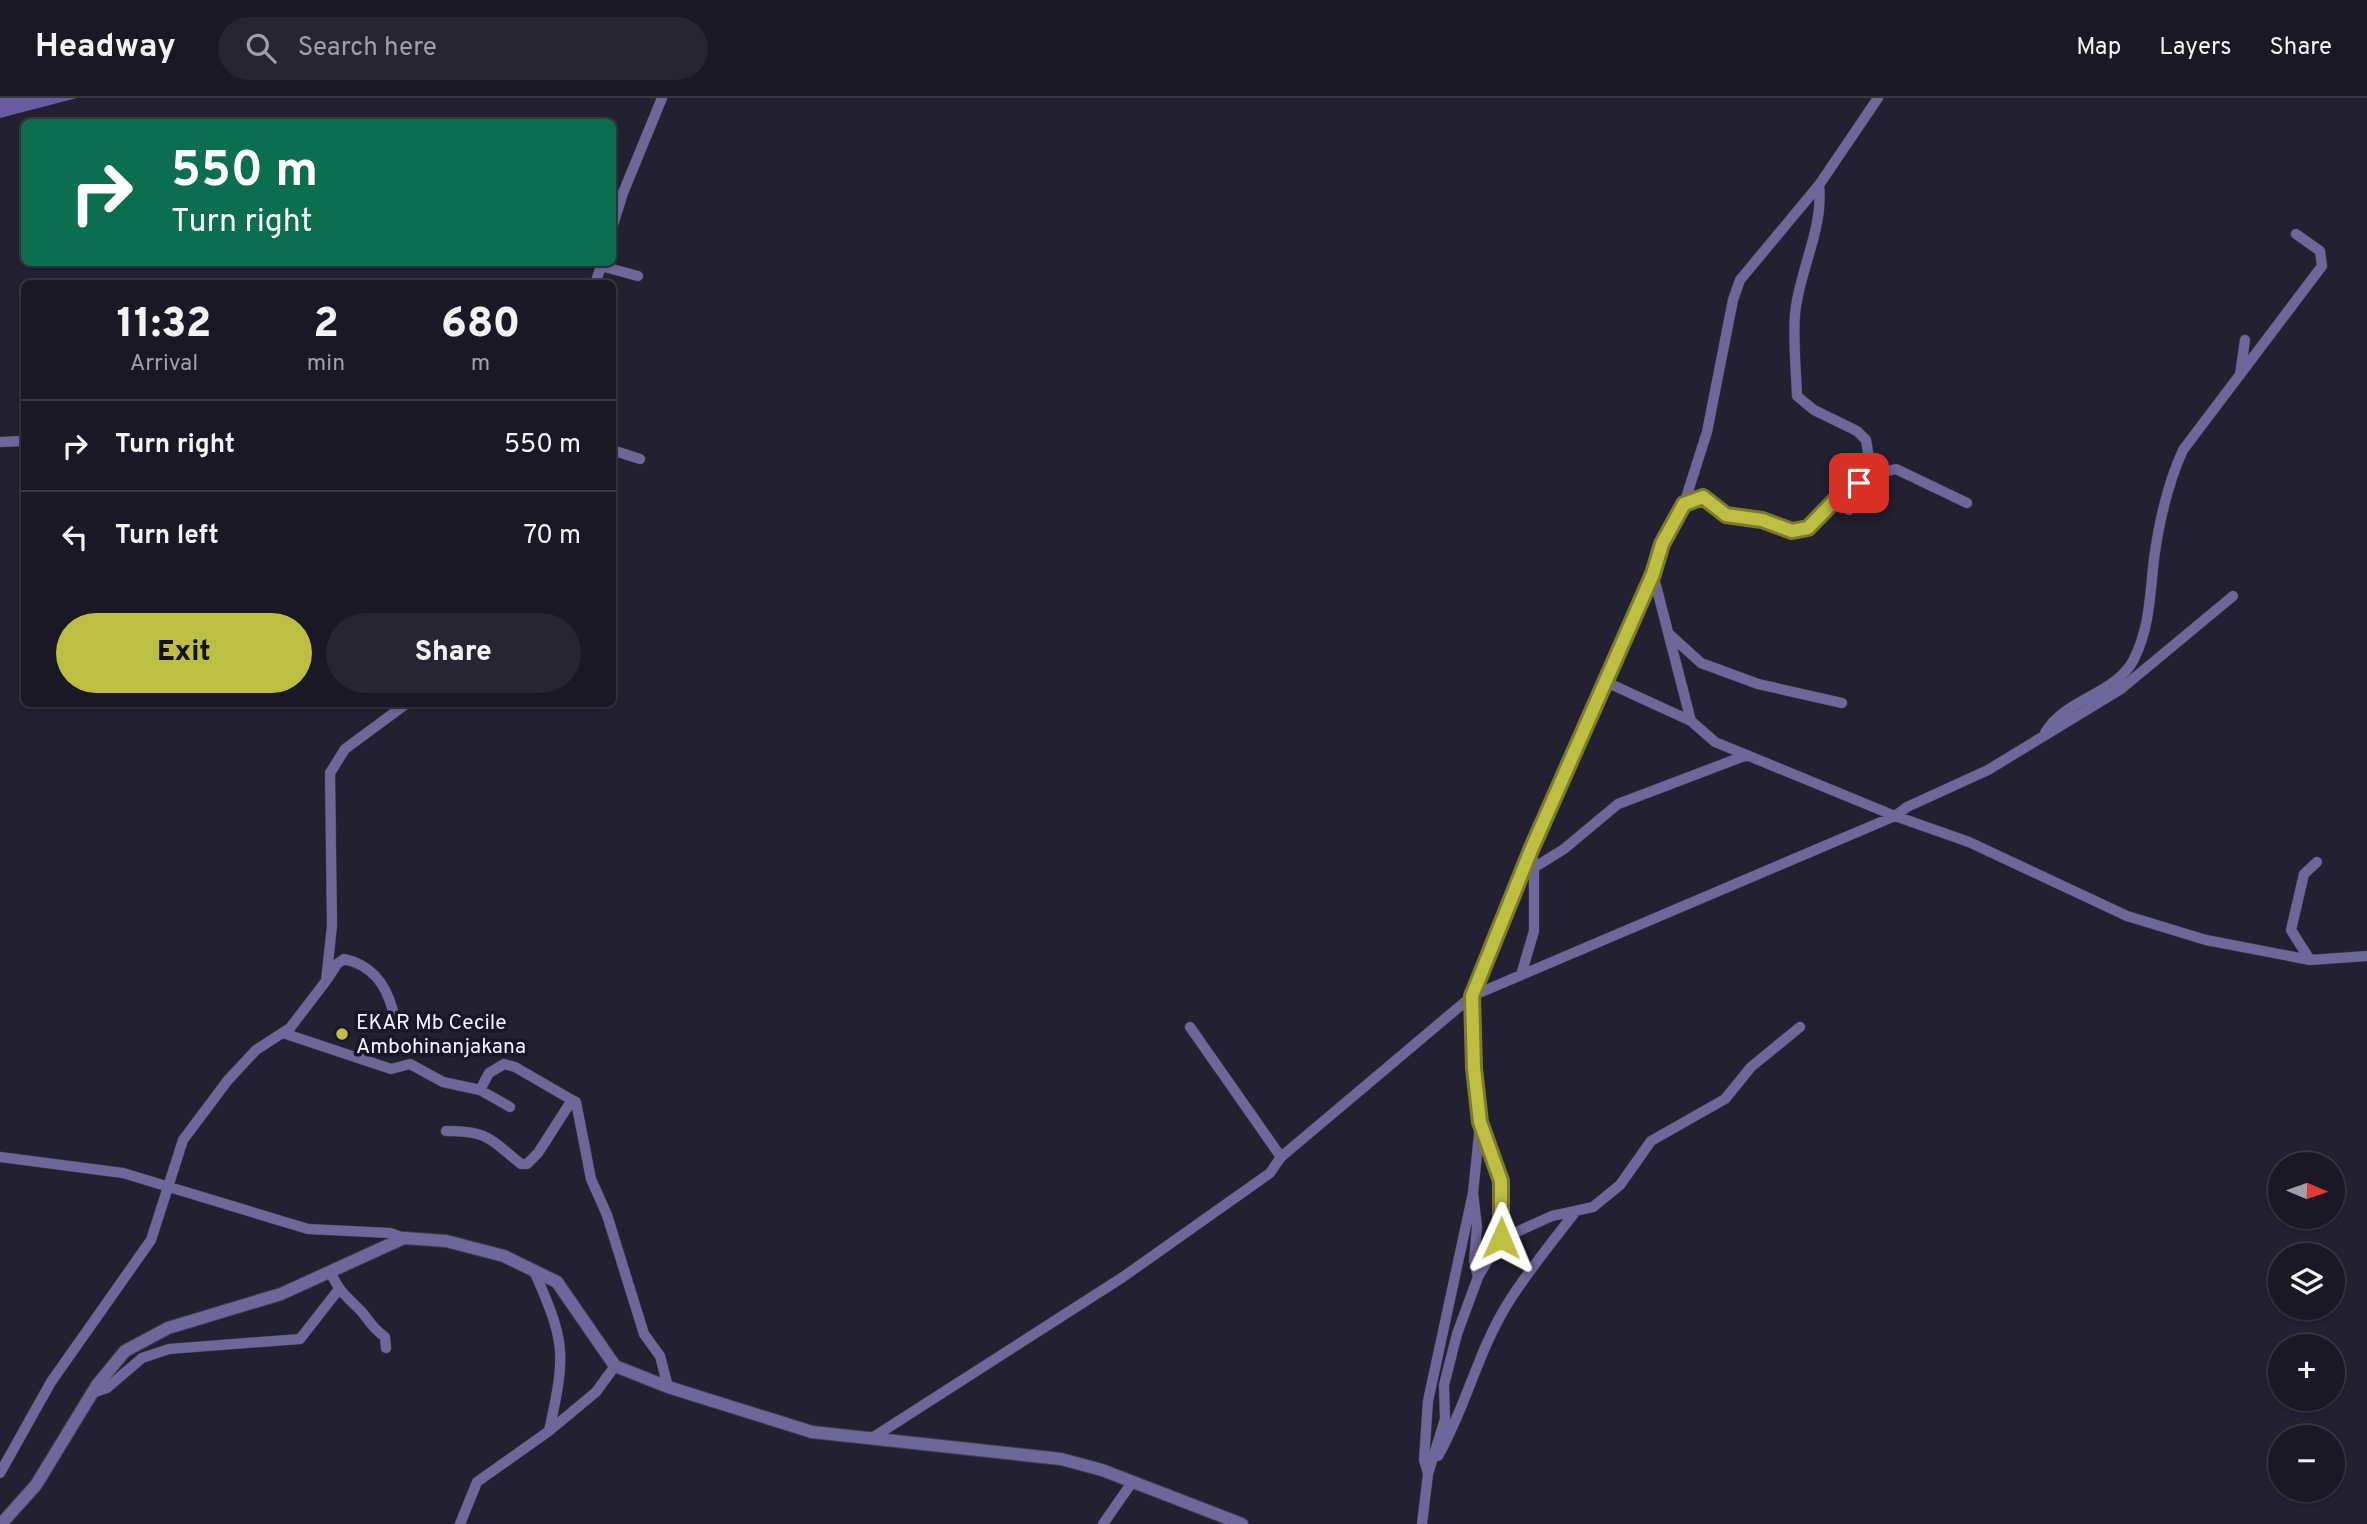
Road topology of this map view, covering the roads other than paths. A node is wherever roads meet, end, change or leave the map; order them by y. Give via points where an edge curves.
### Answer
1 (662, 98) edge
2 (1878, 98) edge
3 (1819, 185) junction
4 (616, 215) edge
5 (2296, 234) dead end
6 (605, 266) edge
7 (638, 276) dead end
8 (2245, 340) dead end
9 (2240, 376) junction
10 (21, 441) edge
11 (0, 442) edge
12 (616, 451) edge
13 (640, 459) dead end
14 (1872, 475) junction
15 (1845, 490) junction
16 (1967, 503) dead end
17 (1684, 504) junction
18 (1849, 510) dead end
19 (1653, 574) junction
20 (2233, 596) dead end
21 (1666, 632) junction
22 (1606, 682) junction
23 (1842, 704) dead end
24 (402, 707) edge
25 (1691, 722) junction
26 (2043, 736) junction
27 (1747, 755) junction
28 (1895, 816) junction
29 (1531, 850) junction
30 (2317, 862) dead end
31 (1535, 867) junction
32 (2367, 956) edge
33 (2310, 960) junction
34 (1521, 975) junction
35 (326, 981) junction
36 (1472, 996) junction
37 (393, 1011) dead end
38 (1190, 1027) dead end
39 (1800, 1027) dead end
40 (283, 1033) junction
41 (480, 1090) junction
42 (572, 1100) junction
43 (510, 1107) dead end
44 (1480, 1122) junction
45 (446, 1131) dead end
46 (0, 1157) edge
47 (1281, 1157) junction
48 (170, 1185) junction
49 (1474, 1193) junction
50 (1576, 1211) junction
51 (404, 1238) junction
52 (534, 1271) junction
53 (330, 1272) junction
54 (1478, 1277) junction
55 (339, 1289) junction
56 (386, 1348) dead end
57 (615, 1366) junction
58 (668, 1387) junction
59 (92, 1393) junction
60 (549, 1431) junction
61 (873, 1438) junction
62 (0, 1473) edge
63 (1429, 1474) junction
64 (1133, 1482) junction
65 (1, 1524) edge
66 (460, 1524) edge
67 (1103, 1524) edge
68 (1242, 1524) edge
69 (1422, 1524) edge

1 - 4 street
2 - 3 street
3 - 14 street via 1821,204 1795,314 1797,396 1866,440
3 - 17 street via 1740,280 1707,432
5 - 9 street via 2320,251 2322,266
6 - 7 street
8 - 9 street
9 - 26 street via 2205,417 2170,478 2146,629 2133,661 2117,680 2053,719
10 - 11 street
12 - 13 street
14 - 15 street
14 - 16 street via 1896,469
15 - 17 street via 1808,528 1792,531 1762,520 1726,515 1703,497
15 - 18 street
17 - 19 street via 1662,544
19 - 21 street
19 - 22 street
20 - 26 street via 2121,689
21 - 23 street via 1700,663 1758,684
21 - 25 street
22 - 25 street
22 - 29 street
24 - 35 street via 345,749 330,773 332,926
25 - 27 street via 1715,742
26 - 28 street via 1988,770
27 - 28 street
27 - 31 street via 1618,804
28 - 33 street via 1969,842 2127,916 2206,940
28 - 34 street
29 - 31 street
29 - 36 street
30 - 33 street via 2304,874 2291,930
31 - 34 street via 1534,931
32 - 33 street
34 - 36 street
35 - 37 street via 337,964 344,959 354,961 374,973
35 - 40 street
36 - 44 street
36 - 47 street
38 - 47 street
39 - 50 street via 1751,1067 1725,1099 1651,1141 1620,1185 1593,1207
40 - 41 street via 391,1069 410,1064 443,1082
40 - 48 street via 256,1050 183,1140
41 - 42 street via 489,1073 504,1065
41 - 43 street
42 - 45 street via 527,1164 515,1160 499,1142 470,1131
42 - 58 street via 581,1122 591,1179 607,1214 644,1335 660,1356
44 - 49 street
44 - 54 street via 1501,1181 1503,1219 1501,1238
46 - 48 street via 122,1173
47 - 61 street via 1270,1173 1123,1277
48 - 51 street via 308,1229 390,1233
48 - 62 street via 151,1240 51,1382
49 - 54 street
49 - 63 street via 1428,1401 1424,1460
50 - 54 street via 1511,1234
50 - 63 street via 1508,1303 1480,1358 1459,1419
51 - 52 street via 446,1241 504,1256
51 - 53 street
52 - 57 street via 557,1282
52 - 60 street via 562,1345
53 - 55 street
53 - 59 street via 281,1294 168,1328 125,1351
54 - 63 street via 1447,1372 1445,1419
55 - 56 street via 365,1321 385,1336
55 - 59 street via 300,1339 169,1349 142,1358 107,1388
57 - 58 street
57 - 60 street via 596,1392
58 - 61 street via 812,1432
59 - 65 street via 36,1485
60 - 66 street via 477,1482
61 - 64 street via 1061,1459
63 - 69 street
64 - 67 street
64 - 68 street

